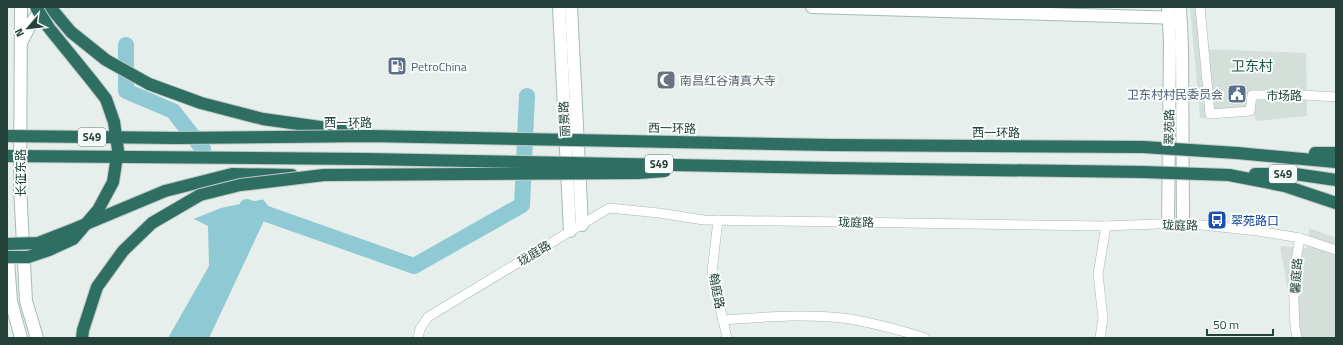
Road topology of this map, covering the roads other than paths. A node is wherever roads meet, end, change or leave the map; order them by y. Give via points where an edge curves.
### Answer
1 (21, 7) edge
2 (36, 7) edge
3 (46, 7) edge
4 (50, 7) edge
5 (559, 7) edge
6 (571, 7) edge
7 (812, 7) edge
8 (1158, 7) edge
9 (1200, 7) edge
10 (1175, 10) edge
11 (21, 44) junction
12 (1336, 97) edge
13 (7, 136) edge
14 (369, 136) junction
15 (1237, 153) junction
16 (1336, 153) edge
17 (7, 156) edge
18 (1336, 162) edge
19 (721, 165) junction
20 (324, 175) junction
21 (1229, 175) junction
22 (1336, 180) edge
23 (1336, 203) edge
24 (718, 220) junction
25 (1183, 223) junction
26 (582, 224) junction
27 (1168, 224) junction
28 (1106, 226) junction
29 (570, 232) junction
30 (1300, 238) junction
31 (7, 245) edge
32 (1336, 250) edge
33 (7, 257) edge
34 (723, 320) junction
35 (21, 338) edge
36 (37, 338) edge
37 (82, 338) edge
38 (418, 338) edge
39 (727, 338) edge
40 (925, 338) edge
41 (1100, 338) edge
42 (1297, 338) edge

1 - 11 street, 长征东路
2 - 33 highway, bridge via 49,28 106,99 114,122 118,150 112,182 106,196 98,210 73,238 28,257
3 - 11 street via 34,18
4 - 14 highway, bridge via 71,32 106,60 149,84 201,103 263,119
5 - 29 street, 丽景路
6 - 26 street, 丽景路
7 - 10 street
8 - 10 street
9 - 12 street, 市场路 via 1210,114 1250,111 1252,95
10 - 25 street, 翠苑路 via 1182,45
10 - 27 street, 翠苑路 via 1170,42
11 - 36 street, 长征东路 via 20,187 26,301
13 - 14 highway, 西一环路 / S49, bridge
14 - 15 highway, 西一环路 / S49, bridge via 831,145 1143,147
15 - 16 highway
15 - 18 highway, 西一环路 / S49
17 - 19 highway, S49, bridge
19 - 20 highway, bridge via 638,173
19 - 21 highway, S49, bridge
20 - 31 highway, bridge via 232,174 165,191 38,243
20 - 37 highway, bridge via 240,185 200,194 152,223 123,251 96,288
21 - 22 highway, S49 via 1294,174
21 - 23 highway via 1285,186
24 - 26 street, 珑庭路 via 609,208
24 - 28 street, 珑庭路
24 - 34 street, 翰庭路 via 712,272
25 - 27 street, 珑庭路
25 - 30 street, 珑庭路
26 - 29 street, 珑庭路
27 - 28 street, 珑庭路
28 - 41 street via 1098,274 1103,318
29 - 38 street, 珑庭路 via 428,317 420,328
30 - 32 street, 珑庭路
30 - 42 street, 馨庭路 via 1293,277
31 - 35 street via 11,301
34 - 39 street, 翰庭路
34 - 40 street via 807,316 850,319 890,327

